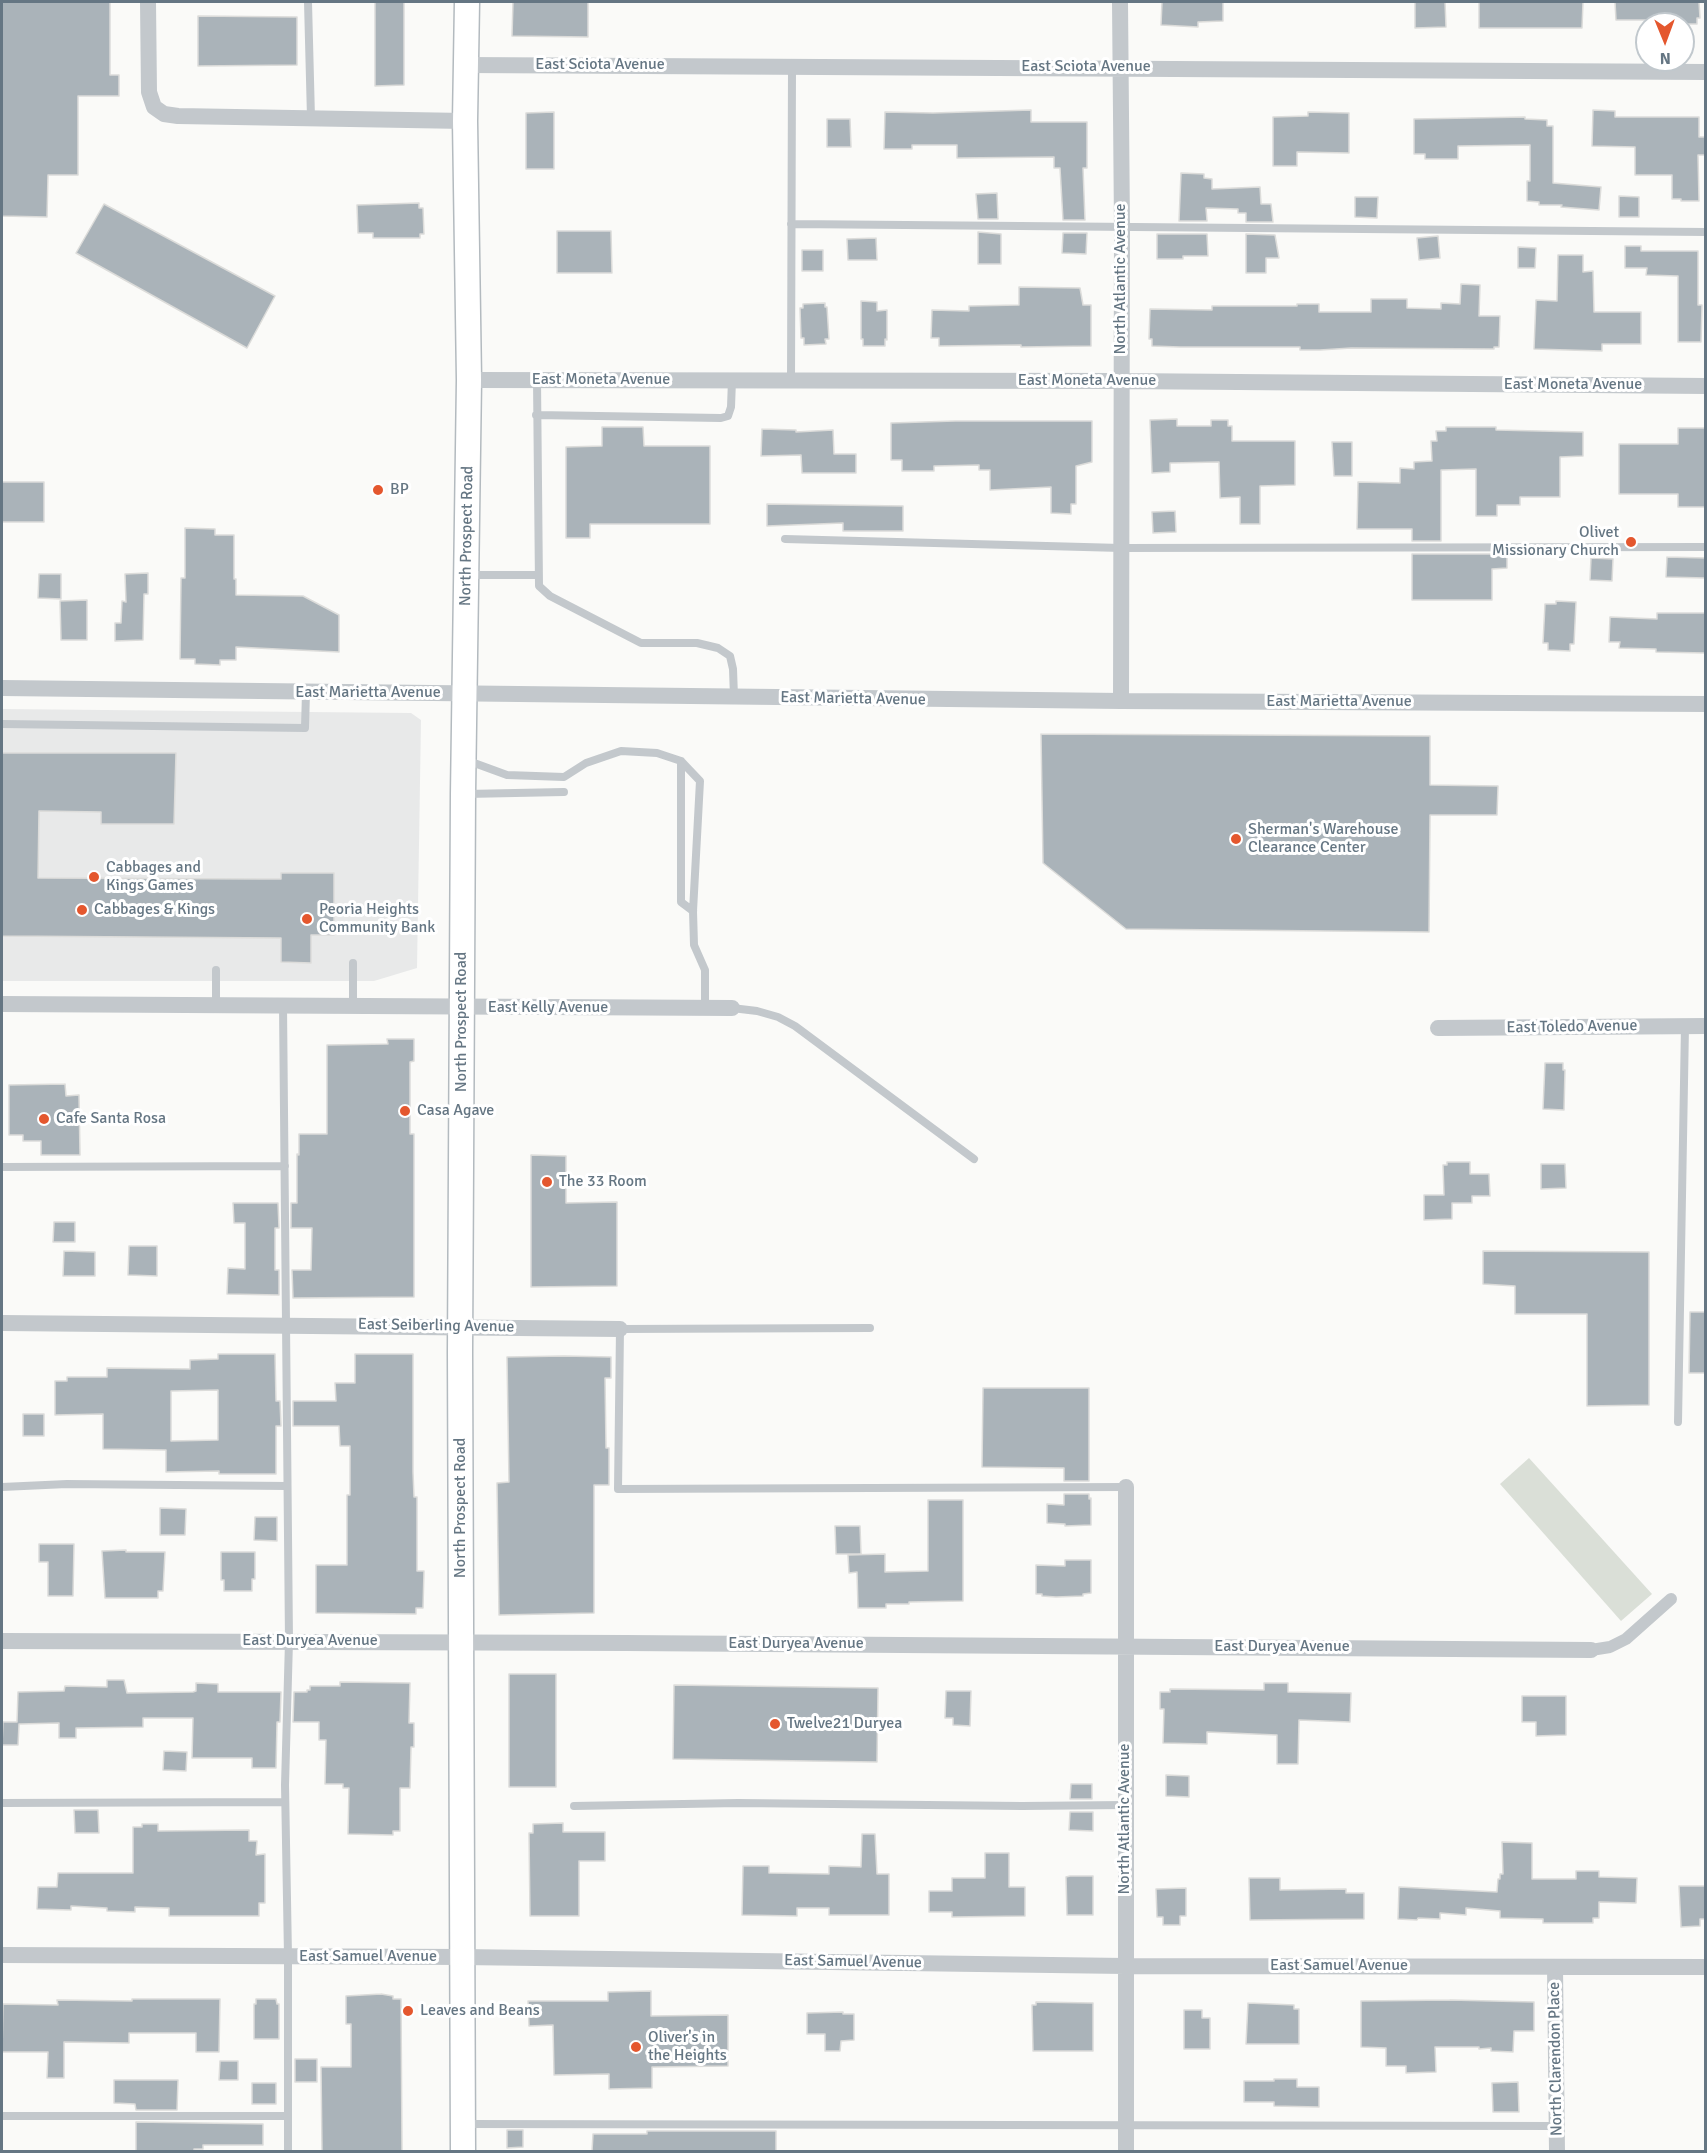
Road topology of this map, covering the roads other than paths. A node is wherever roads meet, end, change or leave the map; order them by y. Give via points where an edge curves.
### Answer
1 (148, 2) edge
2 (308, 2) edge
3 (467, 2) edge
4 (1120, 2) edge
5 (466, 65) junction
6 (792, 67) junction
7 (1119, 67) junction
8 (1706, 72) edge
9 (311, 118) junction
10 (465, 121) junction
11 (791, 224) junction
12 (1122, 227) junction
13 (1706, 232) edge
14 (469, 380) junction
15 (537, 380) junction
16 (732, 380) junction
17 (791, 381) junction
18 (1121, 381) junction
19 (1706, 386) edge
20 (536, 415) junction
21 (785, 539) dead end
22 (1706, 547) edge
23 (1121, 548) junction
24 (466, 575) junction
25 (538, 575) junction
26 (2, 688) edge
27 (306, 693) junction
28 (464, 694) junction
29 (734, 697) junction
30 (1121, 701) junction
31 (1706, 704) edge
32 (2, 724) edge
33 (463, 759) junction
34 (681, 761) junction
35 (564, 792) dead end
36 (463, 794) junction
37 (693, 911) junction
38 (353, 963) dead end
39 (216, 970) dead end
40 (2, 1004) edge
41 (216, 1005) junction
42 (283, 1005) junction
43 (353, 1006) junction
44 (462, 1008) junction
45 (732, 1008) joint
46 (705, 1009) junction
47 (1685, 1026) junction
48 (1706, 1026) edge
49 (1438, 1028) dead end
50 (974, 1159) dead end
51 (285, 1166) junction
52 (2, 1167) edge
53 (2, 1323) edge
54 (285, 1325) junction
55 (461, 1326) junction
56 (870, 1328) dead end
57 (620, 1329) junction
58 (1678, 1422) dead end
59 (2, 1486) edge
60 (287, 1486) junction
61 (1126, 1487) joint
62 (1671, 1599) dead end
63 (2, 1641) edge
64 (289, 1641) junction
65 (461, 1642) junction
66 (1125, 1646) junction
67 (1591, 1650) joint
68 (285, 1802) junction
69 (2, 1803) edge
70 (1125, 1805) junction
71 (574, 1806) dead end
72 (2, 1955) edge
73 (288, 1956) junction
74 (462, 1957) junction
75 (1125, 1966) junction
76 (1555, 1967) junction
77 (1706, 1967) edge
78 (2, 2116) edge
79 (288, 2116) junction
80 (462, 2124) junction
81 (1126, 2124) junction
82 (1557, 2126) junction
83 (288, 2151) edge
84 (463, 2151) edge
85 (1126, 2151) edge
86 (1557, 2151) edge

1 - 9 street via 149,92 154,107 164,114 178,116
2 - 9 lane
3 - 5 main road, North Prospect Road
4 - 7 street, North Atlantic Avenue
5 - 6 street, East Sciota Avenue
5 - 10 main road, North Prospect Road
6 - 7 street, East Sciota Avenue
6 - 11 lane
7 - 8 street, East Sciota Avenue
7 - 12 street, North Atlantic Avenue
9 - 10 street
10 - 14 main road, North Prospect Road
11 - 12 lane
11 - 17 lane
12 - 13 lane
12 - 18 street, North Atlantic Avenue
14 - 15 street, East Moneta Avenue
14 - 24 main road, North Prospect Road
15 - 16 street, East Moneta Avenue
15 - 20 lane
16 - 17 street, East Moneta Avenue
16 - 20 lane via 731,407 728,416 721,418
17 - 18 street, East Moneta Avenue
18 - 19 street, East Moneta Avenue
18 - 23 street, North Atlantic Avenue
20 - 25 lane
21 - 23 lane
22 - 23 lane
23 - 30 street, North Atlantic Avenue
24 - 25 lane
24 - 28 main road, North Prospect Road
25 - 29 lane via 539,586 550,596 640,643 718,648 730,656
26 - 27 street, East Marietta Avenue
27 - 28 street, East Marietta Avenue
27 - 32 lane via 305,728
28 - 29 street, East Marietta Avenue
28 - 33 main road, North Prospect Road
29 - 30 street, East Marietta Avenue
30 - 31 street, East Marietta Avenue
33 - 34 lane via 507,775 564,777 586,763 621,752 657,753
33 - 36 main road, North Prospect Road
34 - 37 lane via 681,902
34 - 37 lane via 700,781
35 - 36 lane
36 - 44 main road, North Prospect Road
37 - 46 lane via 694,945 705,970
38 - 43 lane
39 - 41 lane
40 - 41 street, East Kelly Avenue
41 - 42 street, East Kelly Avenue
42 - 43 street, East Kelly Avenue
42 - 51 lane
43 - 44 street, East Kelly Avenue
44 - 46 street, East Kelly Avenue
44 - 55 main road, North Prospect Road
45 - 46 street, East Kelly Avenue
45 - 50 lane, East Kelly Avenue via 778,1017 795,1026
47 - 48 street, East Toledo Avenue
47 - 49 street, East Toledo Avenue
47 - 58 lane
51 - 52 lane
51 - 54 lane
53 - 54 street, East Seiberling Avenue
54 - 55 street, East Seiberling Avenue
54 - 60 lane
55 - 57 street, East Seiberling Avenue
55 - 65 main road, North Prospect Road
56 - 57 lane, East Seiberling Avenue
57 - 61 lane via 618,1489
59 - 60 lane
60 - 64 lane
61 - 66 street, North Atlantic Avenue
62 - 67 street via 1626,1639
63 - 64 street, East Duryea Avenue
64 - 65 street, East Duryea Avenue
64 - 68 lane
65 - 66 street, East Duryea Avenue
65 - 74 main road, North Prospect Road
66 - 67 street, East Duryea Avenue
66 - 70 street, North Atlantic Avenue
68 - 69 lane
68 - 73 lane
70 - 71 lane
70 - 75 street, North Atlantic Avenue
72 - 73 street, East Samuel Avenue
73 - 74 street, East Samuel Avenue
73 - 79 lane
74 - 75 street, East Samuel Avenue
74 - 80 main road, North Prospect Road
75 - 76 street, East Samuel Avenue
75 - 81 street, North Atlantic Avenue
76 - 77 street, East Samuel Avenue
76 - 82 street, North Clarendon Place
78 - 79 lane
79 - 83 lane
80 - 81 lane
80 - 84 main road, North Prospect Road
81 - 82 lane
81 - 85 street, North Atlantic Avenue
82 - 86 street, North Clarendon Place

